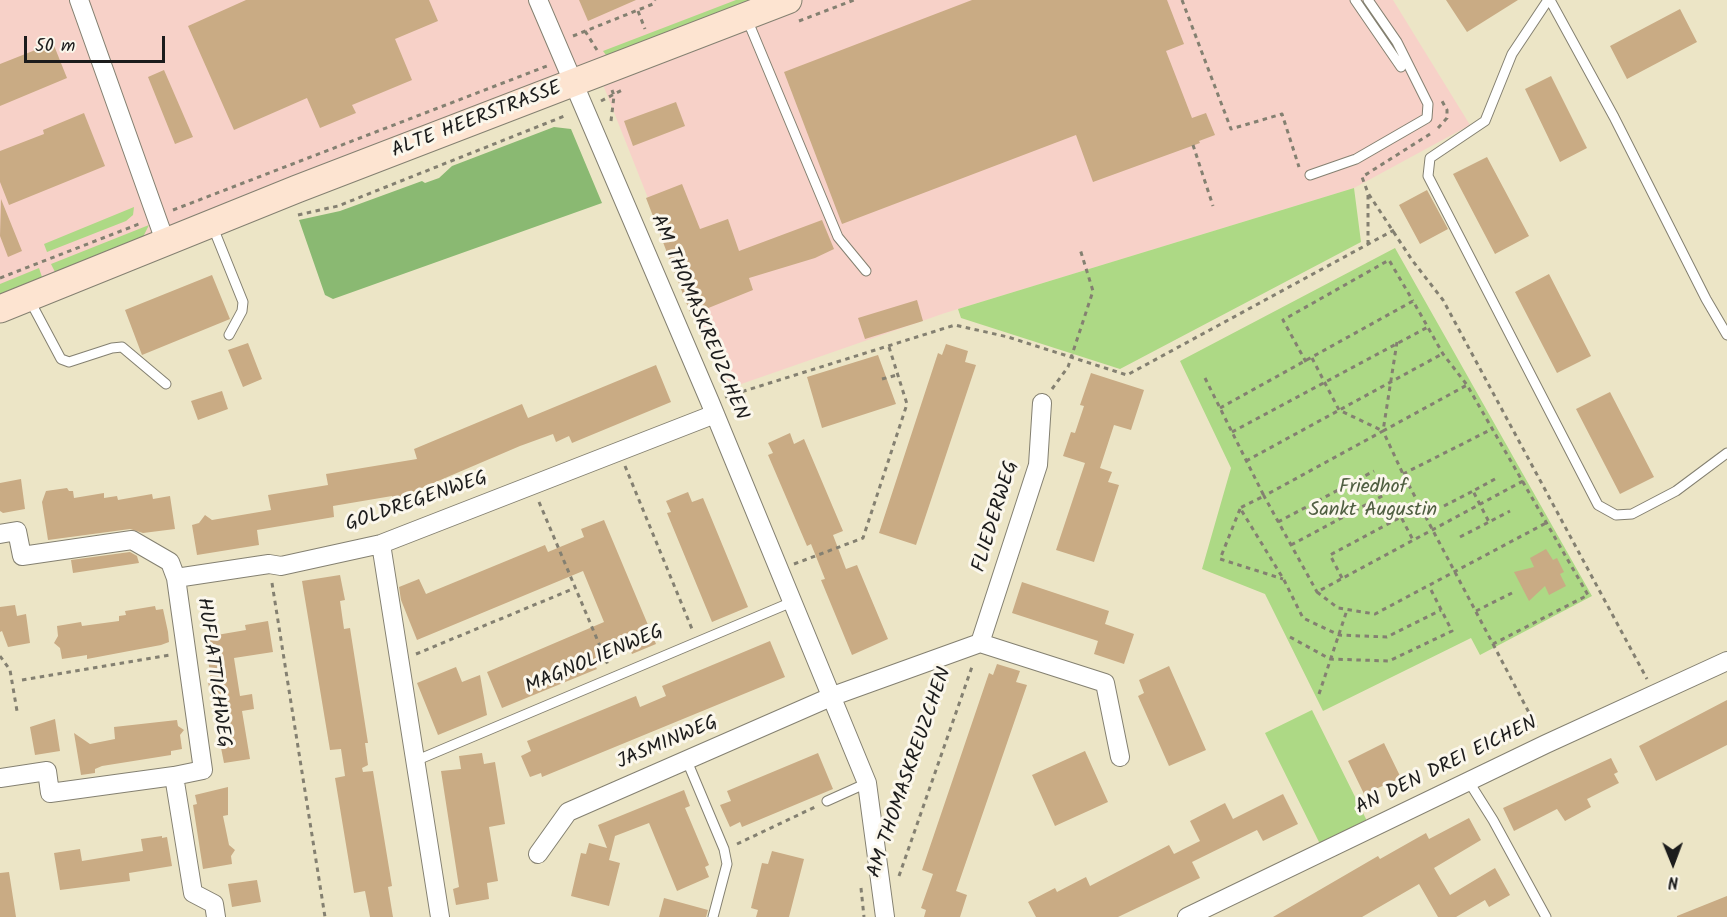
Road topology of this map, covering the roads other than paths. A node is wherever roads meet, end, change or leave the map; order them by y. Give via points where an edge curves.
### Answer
1 (79, 0) edge
2 (538, 0) edge
3 (788, 0) edge
4 (1355, 0) edge
5 (1368, 0) edge
6 (1549, 0) edge
7 (746, 16) junction
8 (1401, 67) dead end
9 (575, 83) junction
10 (1310, 175) dead end
11 (211, 223) junction
12 (161, 229) junction
13 (866, 271) dead end
14 (28, 297) junction
15 (0, 309) edge
16 (229, 335) dead end
17 (1727, 335) edge
18 (166, 384) dead end
19 (1042, 403) road end
20 (712, 408) junction
21 (1727, 453) edge
22 (0, 534) edge
23 (381, 543) junction
24 (275, 565) joint
25 (176, 578) junction
26 (792, 602) junction
27 (980, 643) junction
28 (1727, 661) edge
29 (833, 696) junction
30 (1120, 757) dead end
31 (415, 761) junction
32 (687, 761) junction
33 (174, 776) junction
34 (0, 778) edge
35 (1468, 782) junction
36 (867, 783) junction
37 (827, 801) road end
38 (538, 854) dead end
39 (216, 917) edge
40 (440, 917) edge
41 (713, 917) edge
42 (885, 917) edge
43 (1188, 917) edge
44 (1546, 917) edge

1 - 12 street
2 - 9 street, AM THOMASKREUZCHEN
3 - 7 street, ALTE HEERSTRASSE
4 - 8 lane
5 - 10 lane via 1397,42 1428,104 1427,118 1356,159
6 - 17 lane
6 - 21 lane via 1512,54 1485,121 1430,158 1428,176 1598,505 1616,515 1632,514 1676,490
7 - 9 street, ALTE HEERSTRASSE
7 - 13 lane via 838,237
9 - 11 street, ALTE HEERSTRASSE
9 - 20 street, AM THOMASKREUZCHEN
11 - 12 street, ALTE HEERSTRASSE
11 - 16 lane via 243,302
12 - 14 street, ALTE HEERSTRASSE
14 - 15 street, ALTE HEERSTRASSE
14 - 18 lane via 61,360 69,362 122,347
19 - 27 street, FLIEDERWEG via 1038,465
20 - 23 street, GOLDREGENWEG via 619,453
20 - 26 street, AM THOMASKREUZCHEN
22 - 25 street, HUFLATTICHWEG via 17,531 22,556 132,540 170,562
23 - 24 street, GOLDREGENWEG
23 - 31 street
24 - 25 street, HUFLATTICHWEG
25 - 33 street, HUFLATTICHWEG via 203,770
26 - 29 street, AM THOMASKREUZCHEN
26 - 31 lane, MAGNOLIENWEG
27 - 29 street
27 - 30 street via 1105,683
28 - 35 street, AN DEN DREI EICHEN
29 - 32 street, JASMINWEG
29 - 36 street, AM THOMASKREUZCHEN
31 - 40 street
32 - 38 street, JASMINWEG via 568,812
32 - 41 lane via 727,864
33 - 34 street via 51,793 46,771
33 - 39 street via 192,893 214,904
35 - 43 street, AN DEN DREI EICHEN
35 - 44 lane
36 - 37 lane, AM THOMASKREUZCHEN
36 - 42 street, AM THOMASKREUZCHEN

